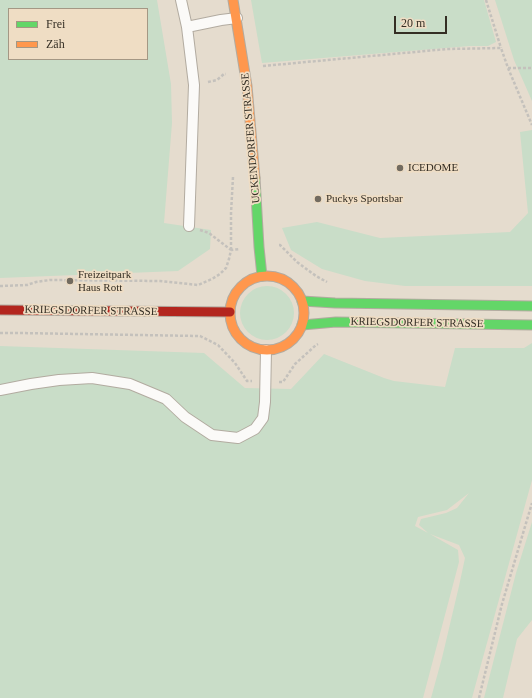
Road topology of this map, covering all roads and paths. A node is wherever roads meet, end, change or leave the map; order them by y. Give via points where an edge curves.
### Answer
1 (181, 0) edge
2 (233, 0) edge
3 (486, 0) edge
4 (237, 18) junction
5 (187, 27) junction
6 (501, 48) junction
7 (244, 67) junction
8 (508, 68) junction
9 (532, 68) edge
10 (228, 73) dead end
11 (194, 85) junction
12 (532, 125) edge
13 (189, 226) joint
14 (245, 249) dead end
15 (231, 250) junction
16 (262, 276) junction
17 (198, 285) junction
18 (0, 286) edge
19 (198, 291) dead end
20 (302, 301) junction
21 (532, 306) edge
22 (0, 310) edge
23 (230, 312) junction
24 (302, 325) junction
25 (532, 325) edge
26 (0, 333) edge
27 (266, 350) junction
28 (253, 381) dead end
29 (0, 390) edge
30 (532, 503) edge
31 (479, 698) edge

1 - 5 lane
2 - 4 main road, UCKENDORFER STRASSE
3 - 6 path
4 - 5 lane
4 - 7 main road, UCKENDORFER STRASSE
5 - 11 lane
6 - 7 path
6 - 8 path
7 - 16 main road, UCKENDORFER STRASSE
8 - 9 path
8 - 12 path
10 - 11 path via 217,80
11 - 13 lane
13 - 15 path via 209,233
14 - 15 path
15 - 17 path via 226,268 212,279
16 - 20 main road via 287,281
16 - 23 main road via 250,280 240,288 233,299
17 - 18 path via 160,281 50,280 27,285
17 - 19 path
20 - 21 main road, KRIEGSDORFER STRASSE
20 - 24 main road
22 - 23 main road, KRIEGSDORFER STRASSE
23 - 27 main road via 232,326 240,338 252,347
24 - 25 main road, KRIEGSDORFER STRASSE via 336,322
24 - 27 main road via 288,343
26 - 28 path via 200,336 218,345 235,362 247,381
27 - 29 lane via 263,418 255,429 238,438 212,435 185,417 166,398 130,384 92,378 59,380
30 - 31 path via 502,604

